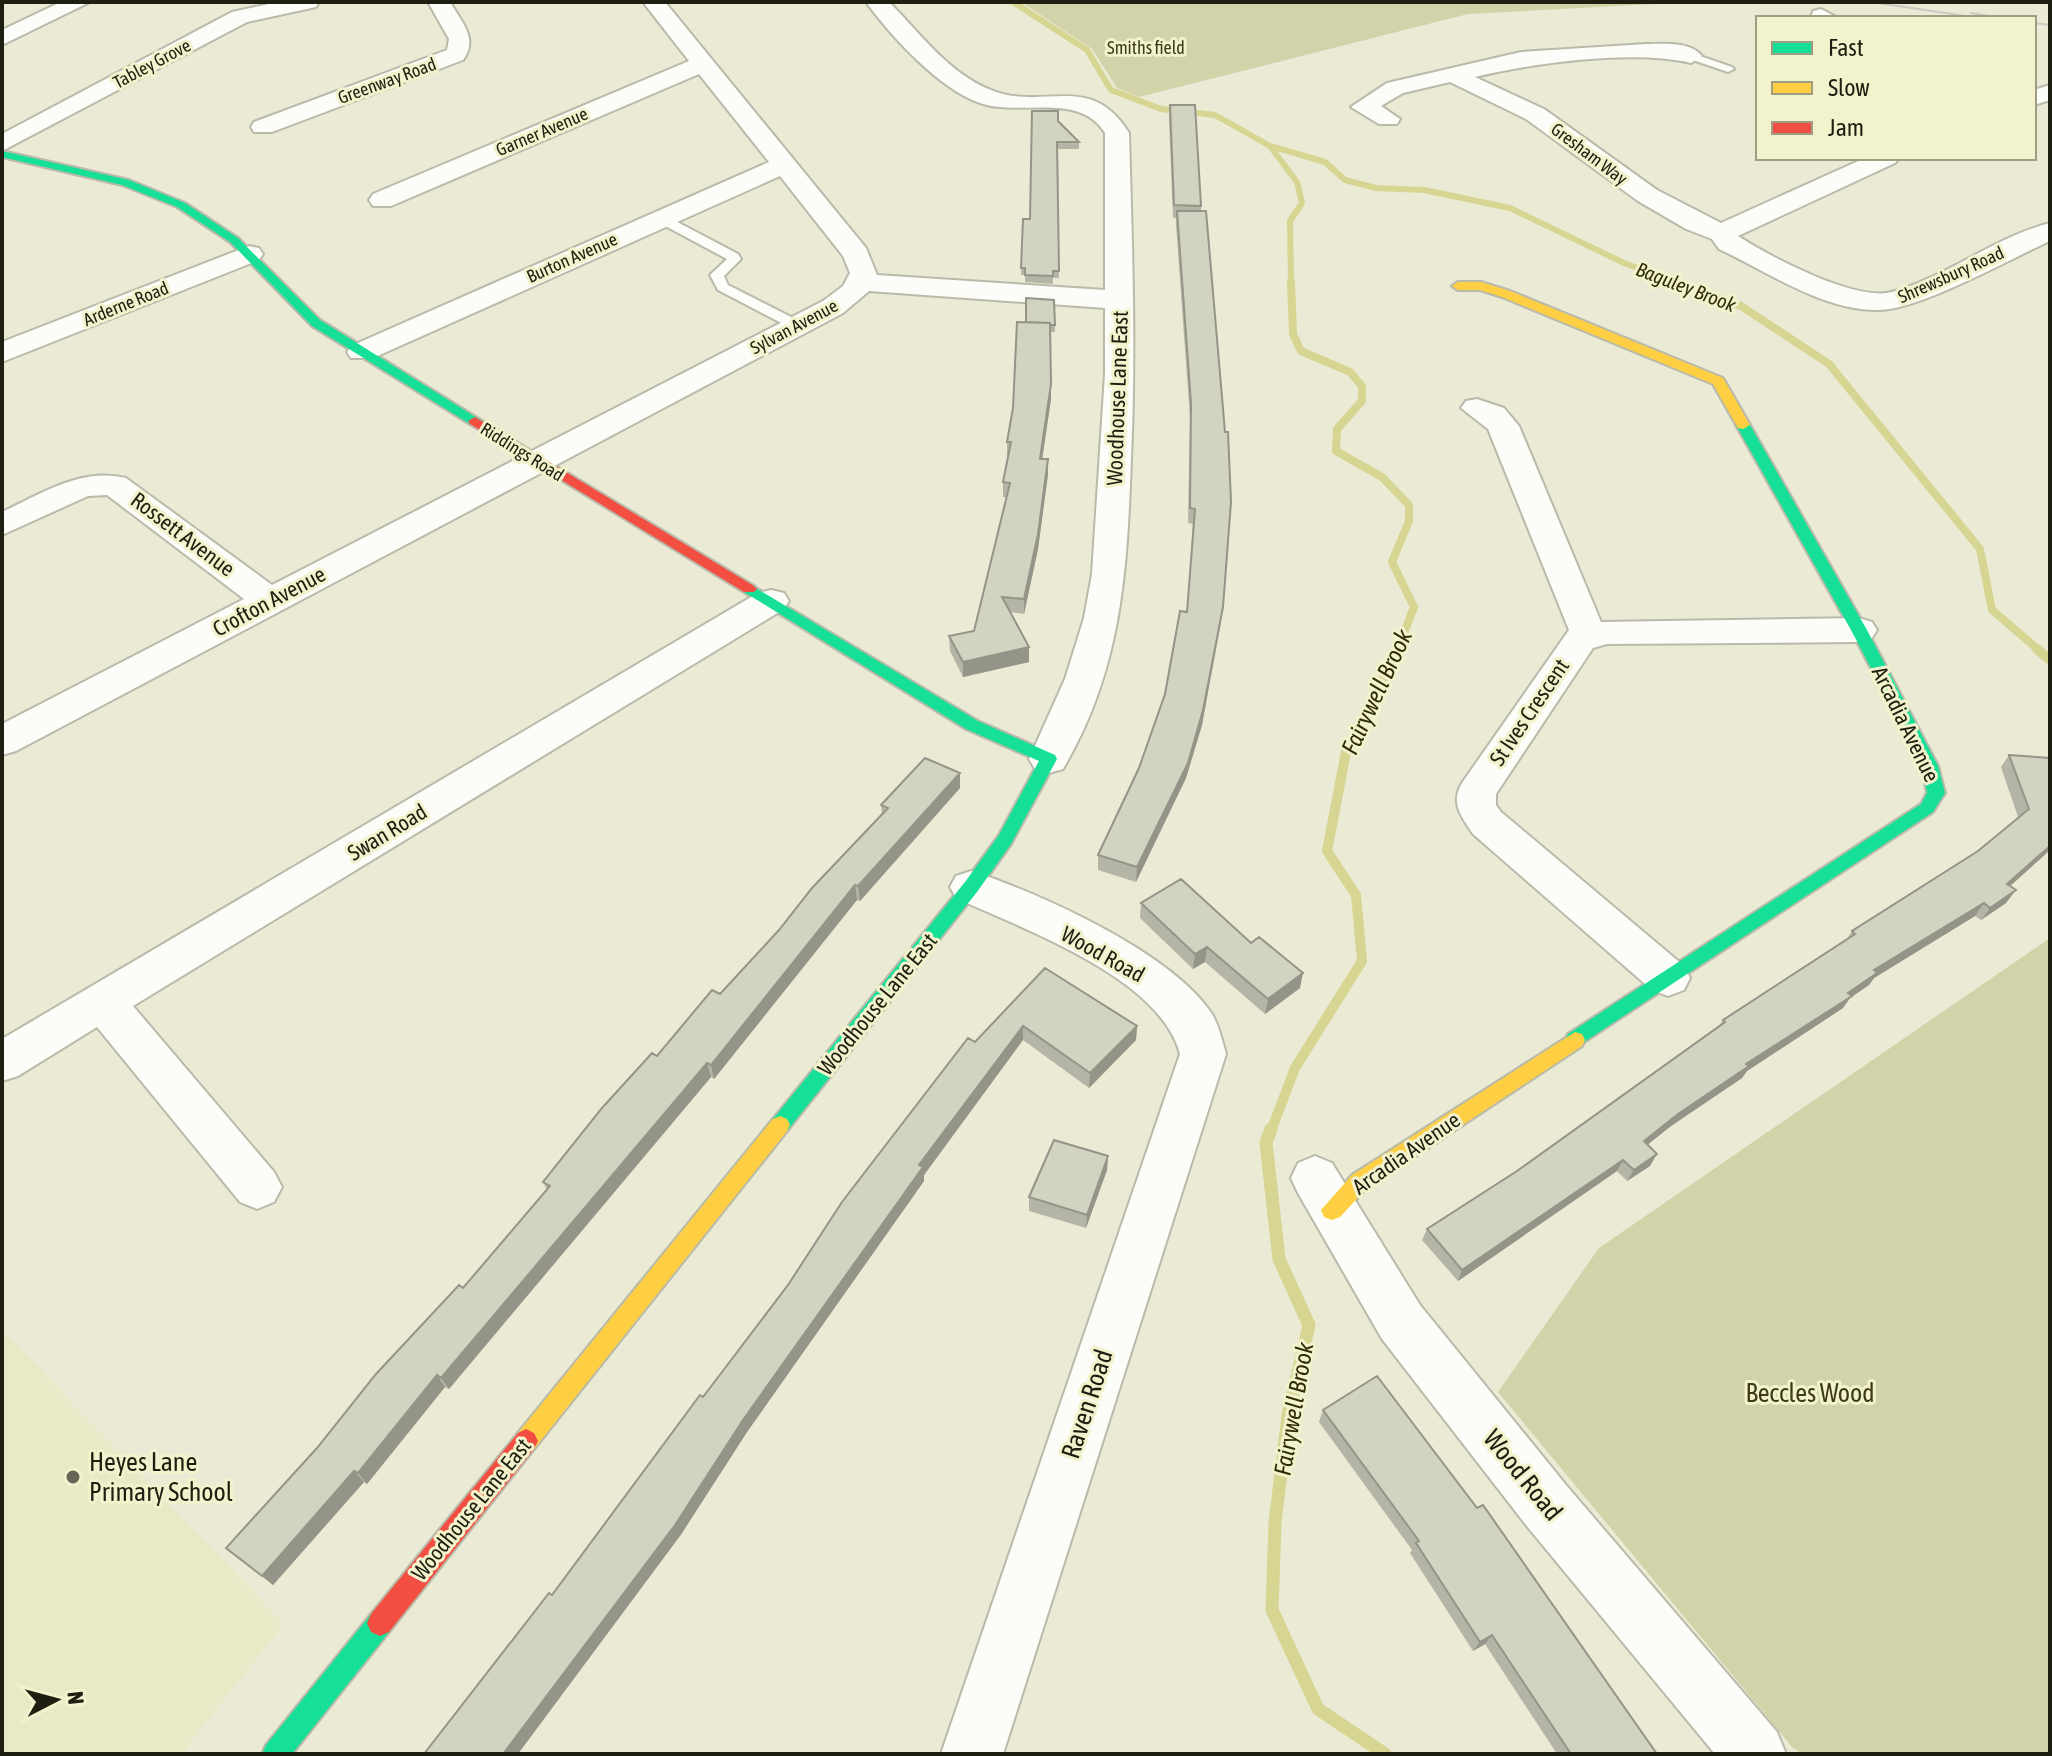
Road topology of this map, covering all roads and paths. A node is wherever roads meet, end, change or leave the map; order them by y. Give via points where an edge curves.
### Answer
1 (79, 2) edge
2 (308, 2) edge
3 (439, 2) edge
4 (654, 2) edge
5 (877, 2) edge
6 (2, 38) edge
7 (1684, 51) joint
8 (702, 64) junction
9 (1728, 69) dead end
10 (1456, 76) junction
11 (1388, 119) dead end
12 (263, 127) dead end
13 (2, 144) edge
14 (2, 154) edge
15 (1882, 160) edge
16 (784, 165) junction
17 (382, 200) dead end
18 (660, 218) junction
19 (2050, 231) edge
20 (1722, 233) junction
21 (249, 254) junction
22 (861, 282) junction
23 (1458, 286) dead end
24 (1120, 300) junction
25 (798, 326) junction
26 (362, 352) junction
27 (2, 353) edge
28 (1477, 408) dead end
29 (536, 461) junction
30 (2, 525) edge
31 (270, 601) junction
32 (771, 601) junction
33 (1859, 630) junction
34 (1589, 635) junction
35 (2, 741) edge
36 (1049, 759) junction
37 (971, 887) junction
38 (1668, 978) junction
39 (103, 1002) junction
40 (1203, 1054) joint
41 (2, 1062) edge
42 (257, 1187) dead end
43 (1323, 1194) joint
44 (275, 1754) edge
45 (972, 1754) edge
46 (1755, 1754) edge

1 - 6 street
2 - 13 street, Tabley Grove via 240,17
3 - 12 street, Greenway Road via 460,39 455,55
4 - 8 street, Sylvan Avenue
5 - 24 street, Woodhouse Lane East via 961,85 989,98 1076,104 1112,122 1117,133
7 - 9 lane
7 - 10 street via 1545,56
8 - 16 street, Sylvan Avenue
8 - 17 street, Garner Avenue
10 - 11 street via 1395,88 1354,105
10 - 20 street, Gresham Way via 1534,114 1635,189
14 - 21 street, Riddings Road via 143,188 199,215
15 - 20 street
16 - 18 street, Burton Avenue
16 - 22 street, Sylvan Avenue via 862,263
18 - 25 lane via 733,257 717,275 723,287
18 - 26 street, Burton Avenue
19 - 20 street, Shrewsbury Road via 1897,300 1875,303 1850,298 1729,243
21 - 26 street, Riddings Road via 316,323
21 - 27 street, Arderne Road
22 - 24 street
22 - 25 street, Sylvan Avenue via 847,299
23 - 33 street, Arcadia Avenue via 1506,294 1718,381
24 - 36 street, Woodhouse Lane East via 1117,454 1102,618 1084,679
25 - 29 street, Sylvan Avenue
26 - 29 street, Riddings Road
28 - 34 street via 1503,426
29 - 31 street, Crofton Avenue
29 - 32 street, Riddings Road
30 - 31 street, Rossett Avenue via 82,487 114,485
31 - 35 street, Crofton Avenue
32 - 36 street, Riddings Road via 972,725
32 - 39 street, Swan Road
33 - 34 street
33 - 38 street, Arcadia Avenue via 1937,780 1935,800
34 - 38 street, St Ives Crescent via 1574,645 1476,793 1476,807 1487,823
36 - 37 street, Woodhouse Lane East via 1005,839
37 - 40 street, Wood Road via 1112,954 1151,980 1194,1020
37 - 44 street, Woodhouse Lane East
38 - 43 street, Arcadia Avenue via 1359,1182
39 - 41 street, Swan Road
39 - 42 street
40 - 45 street, Raven Road
43 - 46 street, Wood Road via 1401,1322

